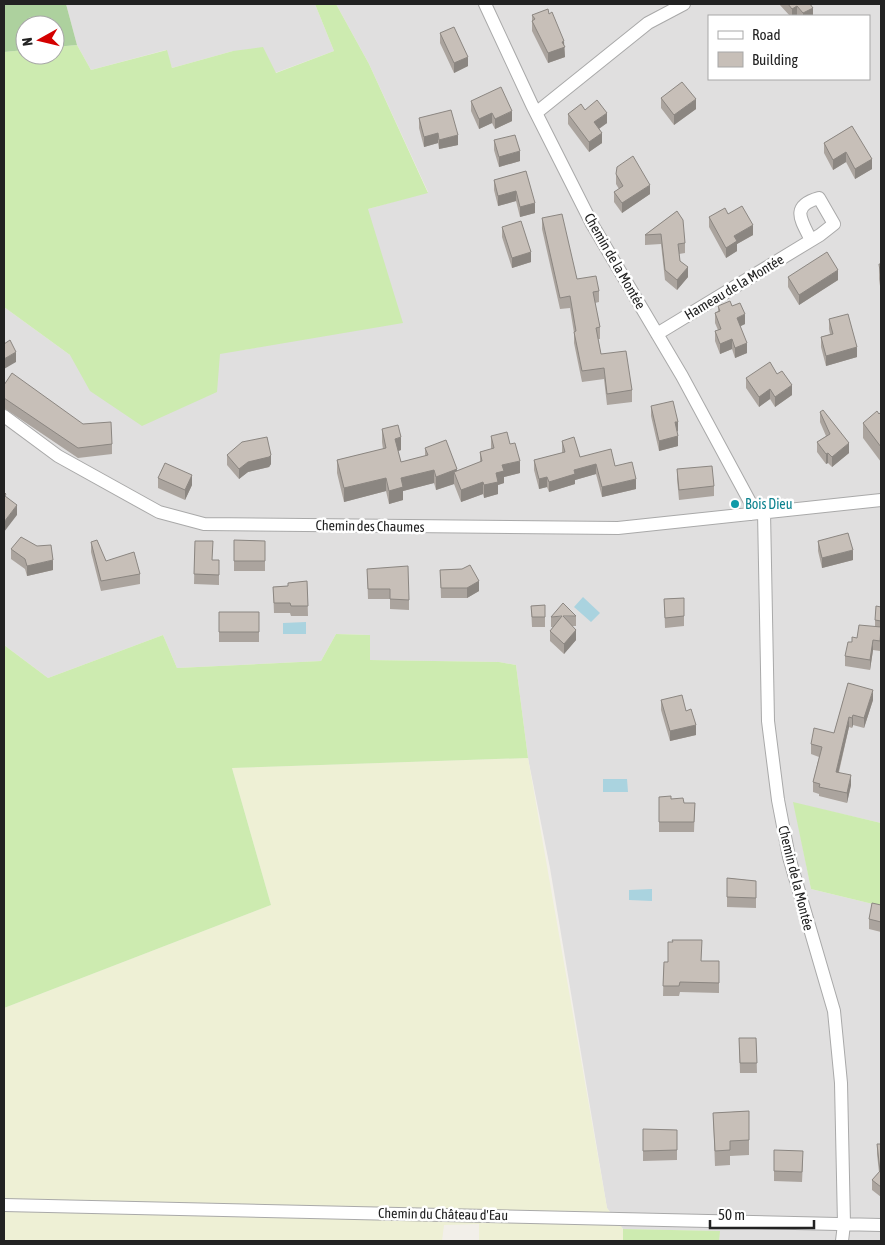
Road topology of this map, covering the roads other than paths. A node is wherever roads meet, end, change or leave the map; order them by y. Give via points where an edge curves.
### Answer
1 (485, 4) edge
2 (684, 4) edge
3 (536, 113) junction
4 (811, 240) dead end
5 (657, 334) junction
6 (4, 416) edge
7 (881, 500) edge
8 (764, 512) junction
9 (750, 514) junction
10 (4, 1205) edge
11 (844, 1224) junction
12 (881, 1225) edge
13 (842, 1241) edge

1 - 3 street, Chemin de la Montée
2 - 3 street via 648,24
3 - 5 street, Chemin de la Montée via 597,232
4 - 5 street, Hameau de la Montée
5 - 9 street, Chemin de la Montée via 750,502
6 - 9 street, Chemin des Chaumes via 58,456 159,512 204,524 618,528
7 - 8 street, Chemin des Chaumes
8 - 9 street, Chemin des Chaumes
8 - 11 street, Chemin de la Montée via 768,721 789,857 834,1011 841,1083
10 - 11 street, Chemin du Château d'Eau
11 - 12 street, Chemin du Château d'Eau
11 - 13 street, Chemin de la Montée

